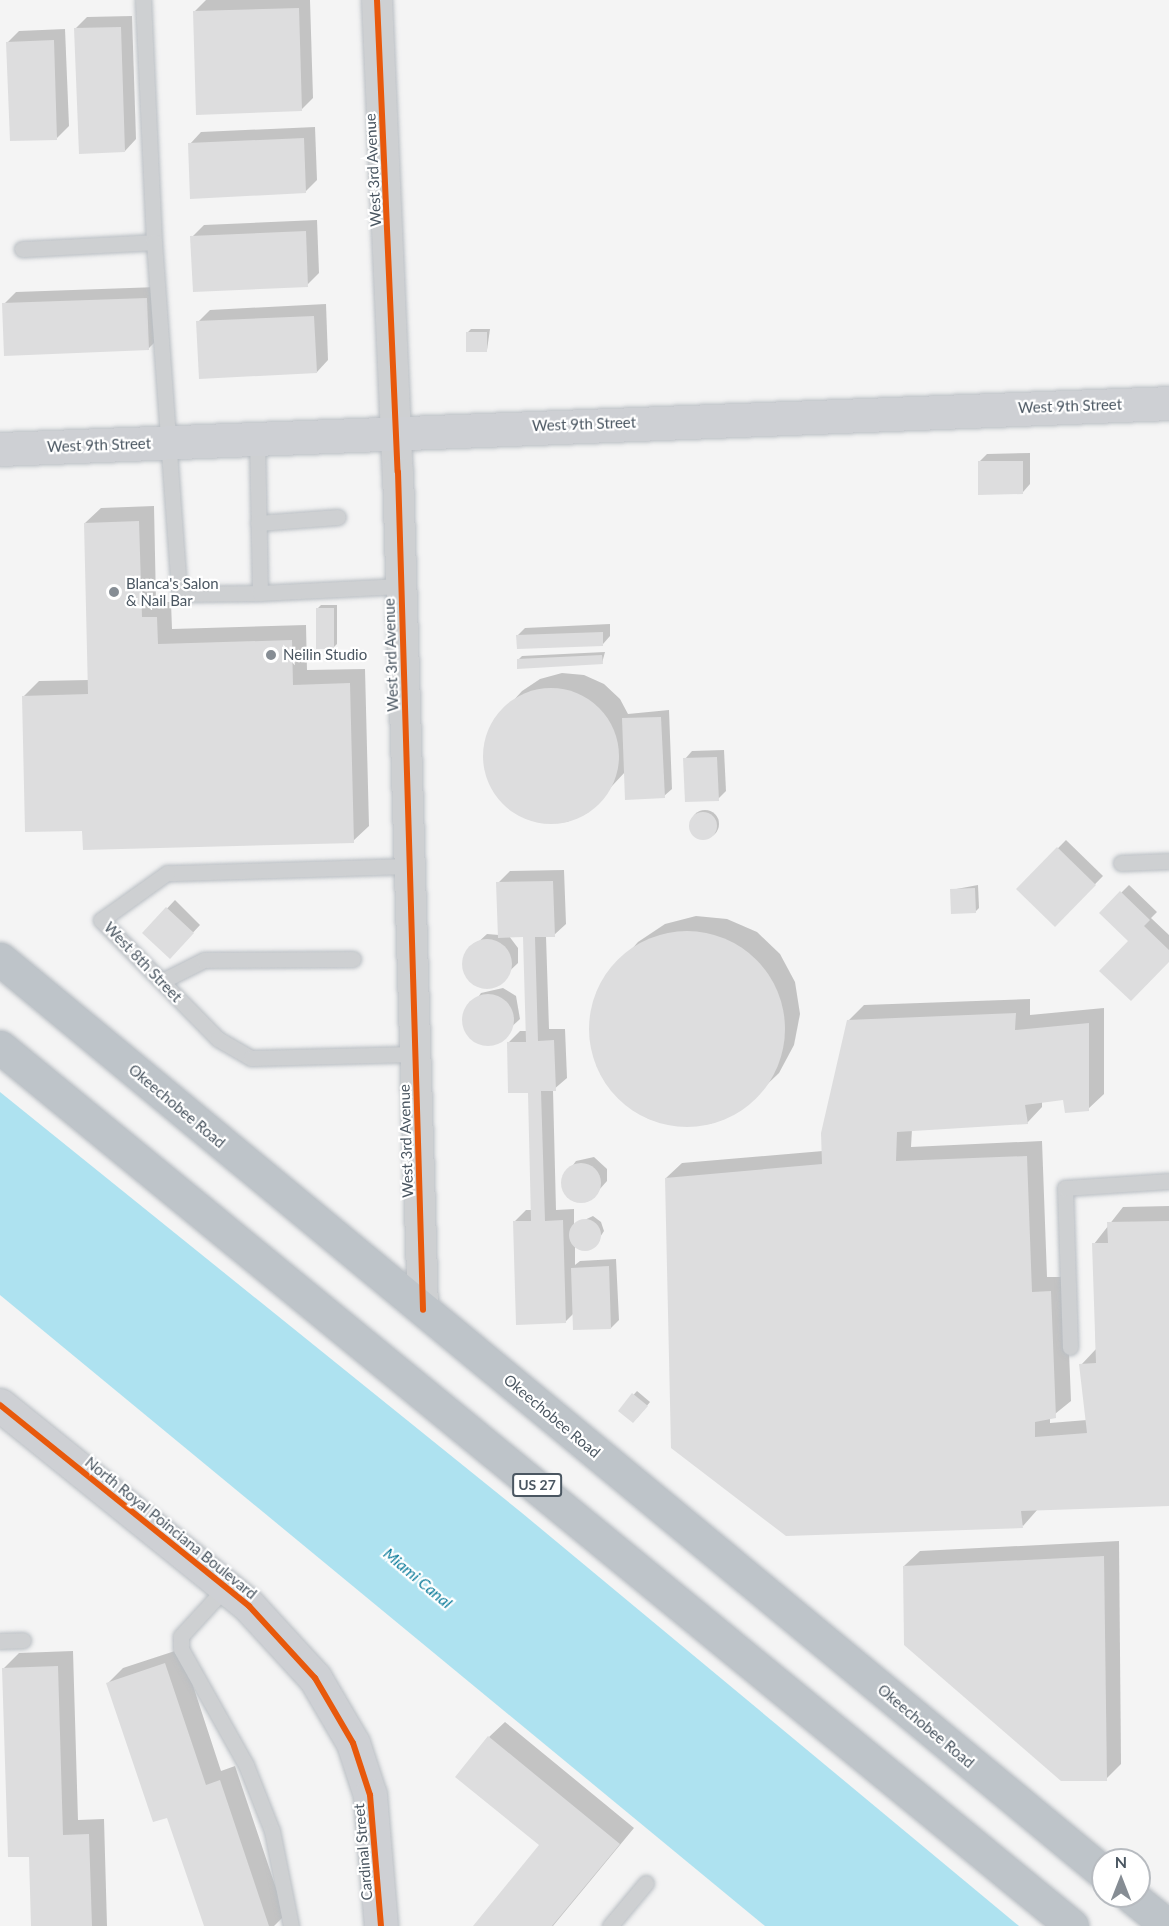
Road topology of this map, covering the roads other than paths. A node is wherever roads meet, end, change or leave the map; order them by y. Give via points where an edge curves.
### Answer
1 (143, 0) edge
2 (377, 0) edge
3 (154, 242) junction
4 (22, 249) dead end
5 (1169, 403) edge
6 (397, 432) junction
7 (257, 438) junction
8 (166, 442) junction
9 (0, 448) edge
10 (338, 517) dead end
11 (258, 523) junction
12 (401, 586) junction
13 (260, 593) junction
14 (1169, 861) edge
15 (1121, 863) dead end
16 (410, 866) junction
17 (0, 959) edge
18 (353, 959) dead end
19 (162, 981) junction
20 (0, 1047) edge
21 (416, 1054) junction
22 (1169, 1181) edge
23 (423, 1310) junction
24 (1070, 1347) dead end
25 (0, 1405) edge
26 (226, 1587) junction
27 (23, 1640) dead end
28 (0, 1641) edge
29 (353, 1743) joint
30 (1091, 1862) edge
31 (646, 1883) dead end
32 (1146, 1908) edge
33 (291, 1926) edge
34 (381, 1926) edge
35 (610, 1926) edge
36 (1072, 1926) edge
37 (1168, 1926) edge

1 - 3 lane
2 - 6 street, West 3rd Avenue
3 - 4 lane
3 - 8 lane
5 - 6 main road, West 9th Street
6 - 7 main road, West 9th Street
6 - 12 street, West 3rd Avenue
7 - 8 main road, West 9th Street
7 - 11 lane
8 - 9 main road, West 9th Street
8 - 13 lane via 179,594
10 - 11 lane
11 - 13 lane
12 - 13 lane
12 - 16 street, West 3rd Avenue
14 - 15 lane
16 - 19 lane, West 8th Street via 167,873 101,920
16 - 21 street, West 3rd Avenue
17 - 23 highway, Okeechobee Road
18 - 19 lane via 204,960
19 - 21 lane, West 8th Street via 218,1039 251,1058
20 - 36 highway, US 27
21 - 23 street, West 3rd Avenue
22 - 24 lane via 1065,1188
23 - 30 highway, Okeechobee Road
25 - 26 main road, North Royal Poinciana Boulevard
26 - 29 main road, North Royal Poinciana Boulevard via 293,1650 337,1710
26 - 33 lane via 181,1636 181,1649 246,1765 272,1831
27 - 28 lane
29 - 34 main road, Cardinal Street via 373,1811
31 - 35 lane
32 - 37 highway

